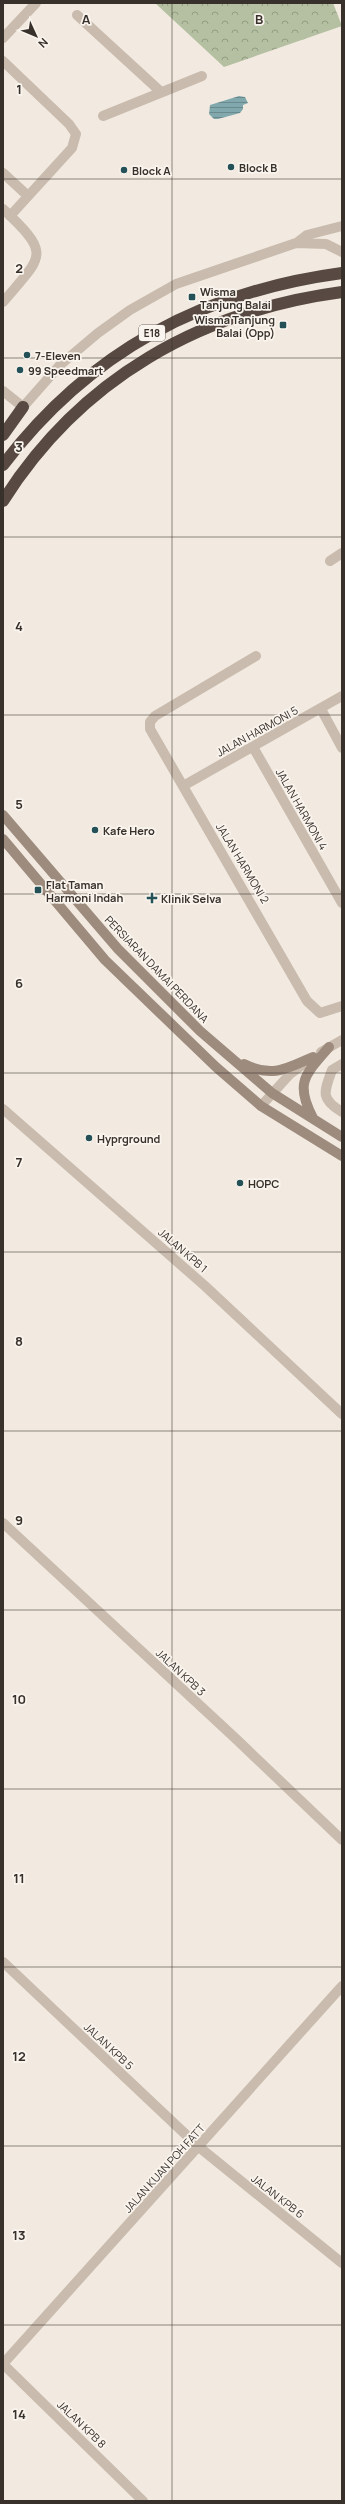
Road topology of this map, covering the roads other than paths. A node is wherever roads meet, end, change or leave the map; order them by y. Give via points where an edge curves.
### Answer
1 (36, 3) edge
2 (77, 15) dead end
3 (3, 38) edge
4 (3, 61) edge
5 (202, 76) dead end
6 (161, 92) junction
7 (103, 116) dead end
8 (3, 173) edge
9 (28, 196) junction
10 (7, 212) edge
11 (340, 227) edge
12 (296, 243) junction
13 (339, 250) edge
14 (342, 273) edge
15 (342, 292) edge
16 (3, 302) edge
17 (3, 391) edge
18 (22, 407) junction
19 (3, 435) edge
20 (3, 465) edge
21 (3, 501) edge
22 (342, 553) edge
23 (330, 561) dead end
24 (256, 656) dead end
25 (342, 696) edge
26 (321, 709) junction
27 (253, 747) junction
28 (342, 748) edge
29 (183, 786) junction
30 (3, 815) edge
31 (3, 839) edge
32 (342, 903) edge
33 (342, 1006) edge
34 (342, 1040) edge
35 (330, 1047) junction
36 (226, 1055) junction
37 (313, 1057) junction
38 (342, 1064) edge
39 (272, 1093) junction
40 (261, 1106) junction
41 (3, 1109) edge
42 (342, 1112) edge
43 (313, 1118) junction
44 (342, 1136) edge
45 (342, 1156) edge
46 (342, 1414) edge
47 (3, 1523) edge
48 (342, 1840) edge
49 (3, 1962) edge
50 (342, 1986) edge
51 (199, 2147) junction
52 (342, 2263) edge
53 (3, 2364) edge
54 (143, 2501) edge

1 - 3 street
2 - 6 street
4 - 9 street via 69,124 76,134 72,148
5 - 6 street
6 - 7 street
8 - 9 street
9 - 10 street
10 - 16 street via 38,250 36,263
11 - 12 street via 307,235
11 - 13 street via 333,235 333,242
12 - 13 street via 326,244
12 - 18 street via 176,284 130,310 60,365
14 - 20 highway, E18 via 247,294 210,306 138,340 98,367 67,393 29,431
15 - 21 highway, E18 via 259,309 216,323 149,357 109,383 69,418 40,448
17 - 18 street
18 - 19 highway
22 - 23 street
24 - 29 street, JALAN HARMONI 2 via 155,716 150,722 150,729
25 - 26 street, JALAN HARMONI 5
26 - 27 street, JALAN HARMONI 5
26 - 28 street
27 - 29 street, JALAN HARMONI 5
27 - 32 street, JALAN HARMONI 4
29 - 33 street, JALAN HARMONI 2 via 307,1001 320,1013
30 - 36 main road, PERSIARAN DAMAI PERDANA via 118,949
31 - 40 main road via 105,960 216,1067
34 - 35 street
35 - 37 street
35 - 43 main road via 308,1072 303,1086 304,1100
36 - 37 main road via 256,1070 270,1073 284,1070
36 - 39 main road, PERSIARAN DAMAI PERDANA
37 - 39 street via 290,1074
38 - 42 street via 332,1070 324,1092 327,1101
39 - 40 street
39 - 43 main road, PERSIARAN DAMAI PERDANA
40 - 45 main road
41 - 46 street, JALAN KPB 1 via 205,1286
43 - 44 main road, PERSIARAN DAMAI PERDANA
47 - 48 street, JALAN KPB 3 via 234,1736
49 - 51 street, JALAN KPB 5
50 - 51 street, JALAN KUAN POH FATT
51 - 52 street, JALAN KPB 6
51 - 53 street, JALAN KUAN POH FATT
53 - 54 street, JALAN KPB 8

